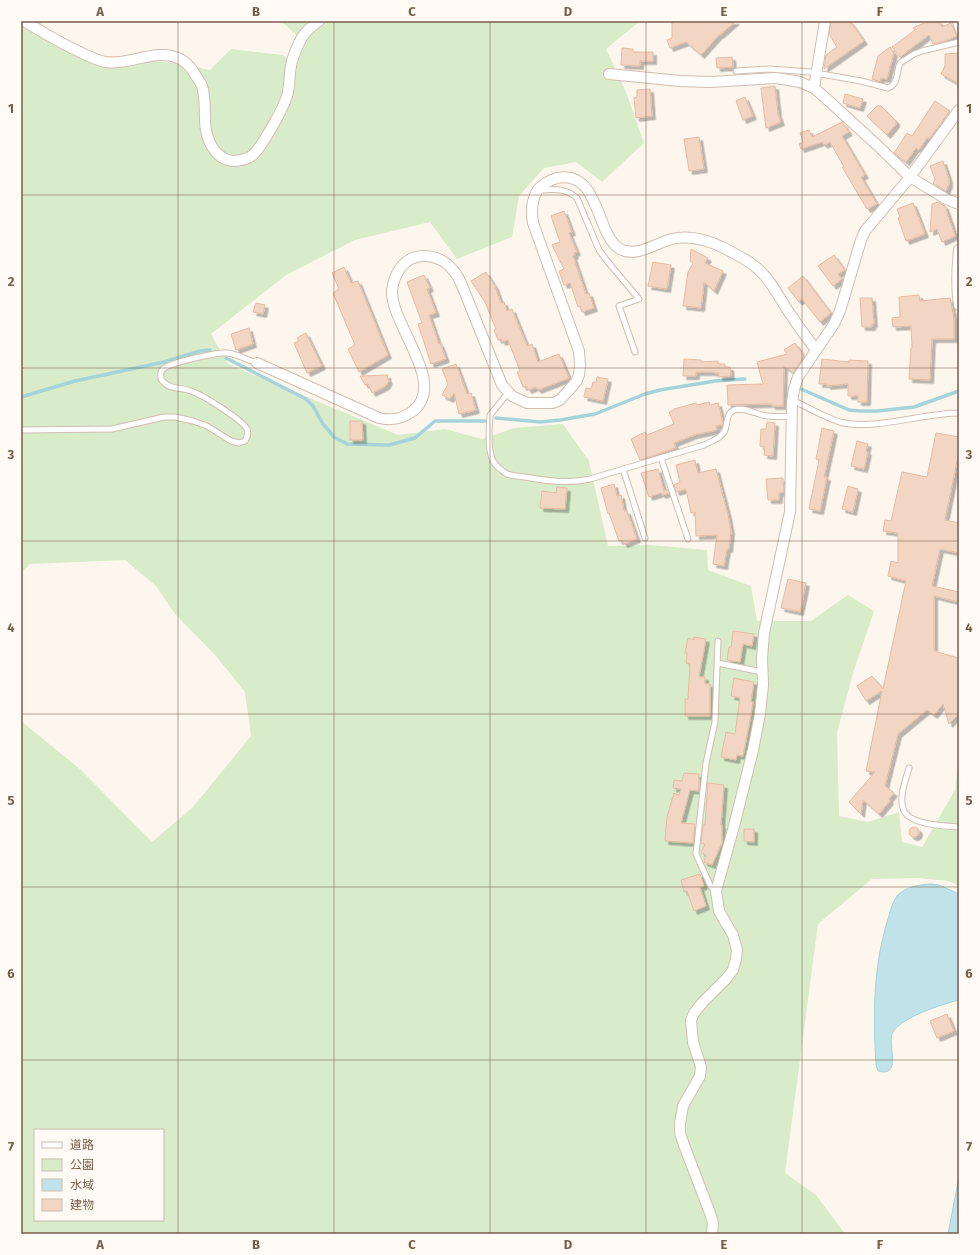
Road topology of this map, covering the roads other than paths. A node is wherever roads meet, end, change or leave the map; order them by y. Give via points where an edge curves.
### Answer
1 (24, 21) edge
2 (319, 21) edge
3 (825, 21) edge
4 (955, 21) edge
5 (959, 32) edge
6 (959, 42) edge
7 (736, 71) dead end
8 (816, 73) junction
9 (609, 74) dead end
10 (814, 88) junction
11 (959, 110) edge
12 (910, 177) junction
13 (538, 190) junction
14 (959, 204) edge
15 (959, 250) edge
16 (959, 305) edge
17 (816, 350) junction
18 (635, 352) dead end
19 (257, 363) joint
20 (508, 393) junction
21 (792, 400) junction
22 (959, 413) edge
23 (792, 417) junction
24 (21, 430) edge
25 (661, 458) junction
26 (623, 469) junction
27 (645, 538) dead end
28 (688, 538) dead end
29 (718, 641) dead end
30 (718, 663) junction
31 (762, 672) junction
32 (909, 768) dead end
33 (959, 827) edge
34 (716, 891) junction
35 (712, 1234) edge

1 - 2 street via 64,45 101,61 125,61 157,55 171,55 183,61 202,86 208,140 214,151 231,161 248,158 261,144 287,96 291,66 299,42 305,32
3 - 8 street
4 - 5 lane
6 - 8 lane via 914,54 900,63 896,82 888,88
7 - 8 lane via 769,69
8 - 10 street
9 - 10 street via 710,82 776,78 800,82
10 - 12 street
11 - 12 street
12 - 14 street
12 - 17 street via 865,231 840,311
13 - 17 street via 559,178 574,180 584,186 593,198 610,237 621,250 639,251 674,239 689,238 714,243 745,258 768,281
13 - 18 lane via 565,190 577,198 599,250 640,299 619,306
13 - 20 street via 532,204 533,223 579,351 579,375 565,395 553,403 527,403
15 - 16 street
17 - 21 street via 798,377
19 - 20 street via 378,418 388,420 406,415 415,409 423,398 425,384 394,307 392,290 398,272 406,262 414,257 423,256 444,262 455,272 502,385
19 - 24 lane via 231,354 211,354 169,366 162,370 161,374 160,379 167,386 189,390 202,396 237,420 247,430 248,435 245,441 239,443 207,426 175,417 112,429
20 - 26 lane via 490,415 489,420 491,457 506,473 579,482
21 - 22 lane via 840,422 854,424
21 - 23 street
23 - 25 lane via 733,410 725,432 717,439
23 - 31 street via 790,512 764,633
25 - 26 lane
25 - 28 lane
26 - 27 lane
29 - 30 lane
30 - 31 lane
30 - 34 lane via 715,722 706,763 696,854 711,887
31 - 34 street via 760,714 753,750
32 - 33 lane via 902,799 905,812 912,819 925,823
34 - 35 street via 719,911 734,935 736,959 726,979 703,1002 691,1020 692,1042 701,1067 700,1076 683,1106 680,1123 680,1133 713,1223

